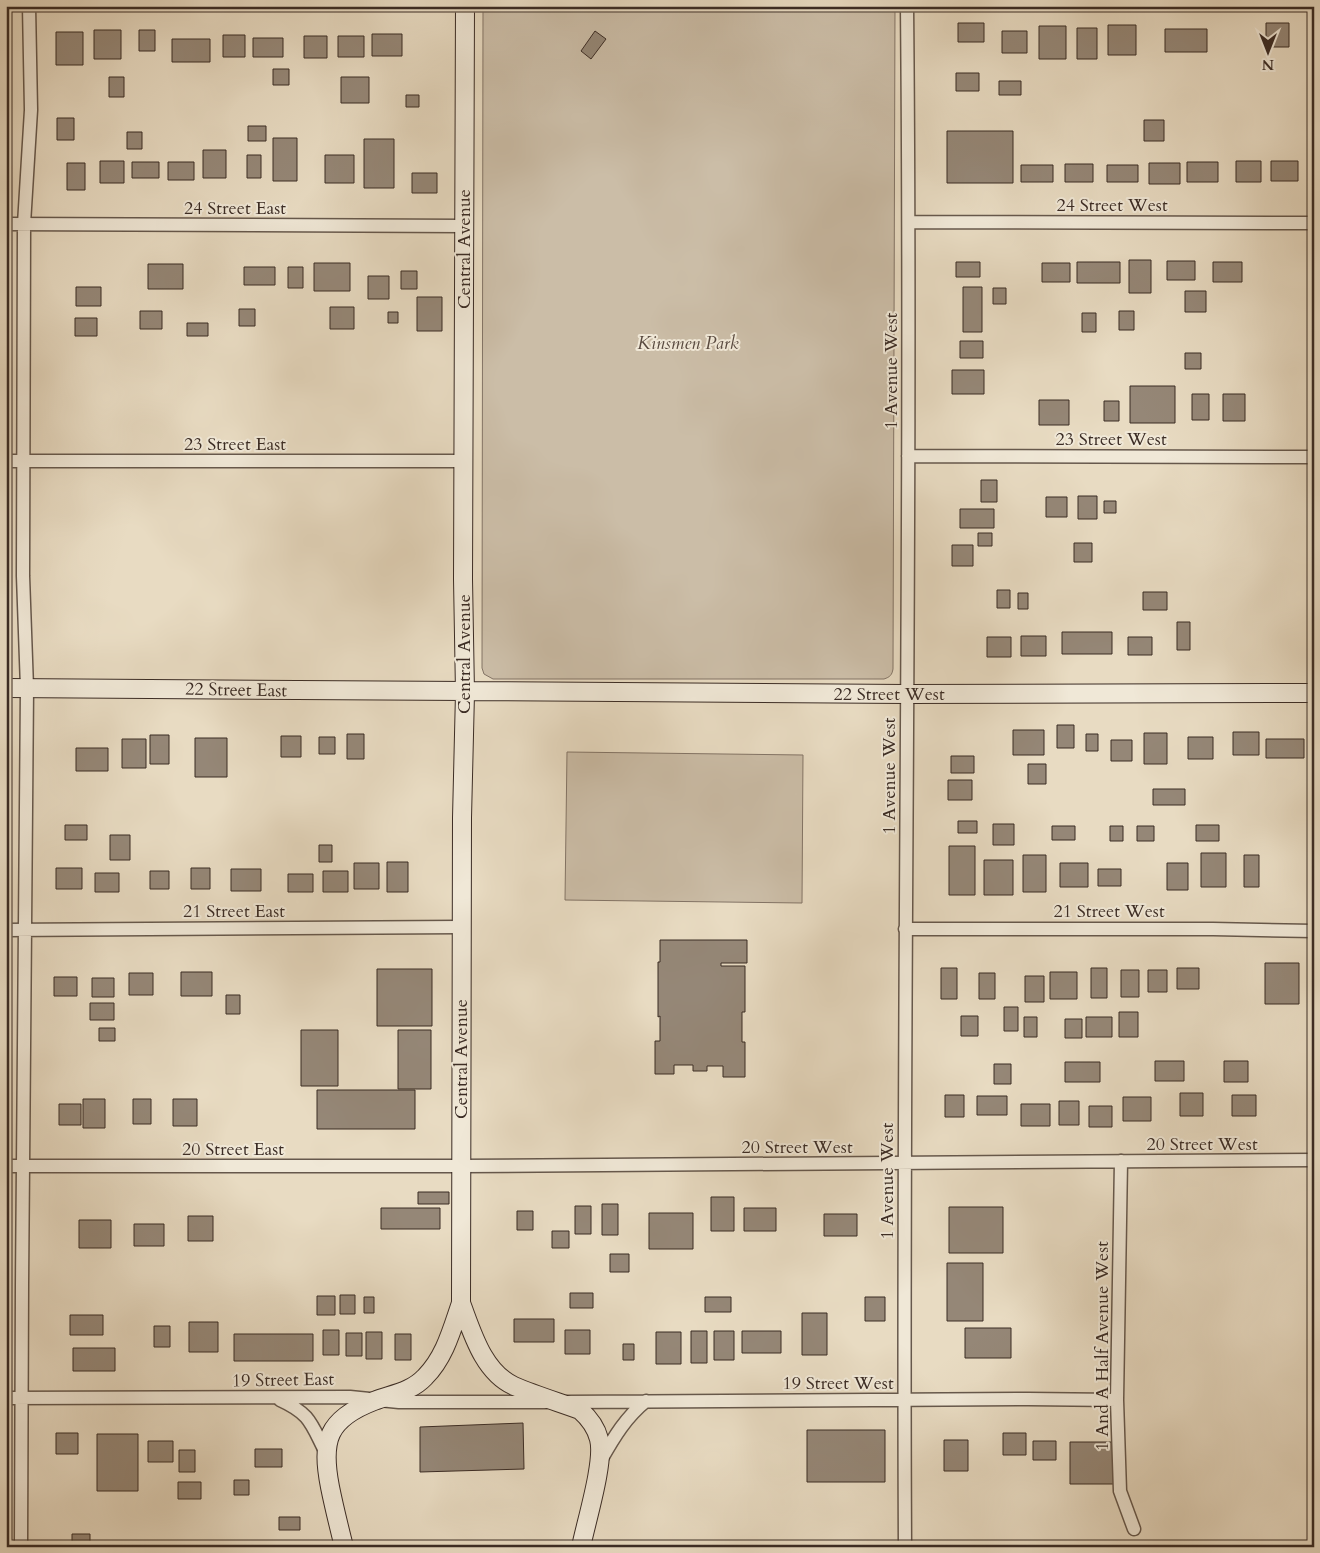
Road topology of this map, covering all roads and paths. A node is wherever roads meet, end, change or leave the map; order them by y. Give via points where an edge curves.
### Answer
1 (30, 6) edge
2 (465, 6) edge
3 (907, 6) edge
4 (910, 222) junction
5 (1314, 222) edge
6 (6, 224) edge
7 (24, 224) junction
8 (464, 226) junction
9 (908, 456) junction
10 (1314, 457) edge
11 (6, 461) edge
12 (24, 461) junction
13 (463, 461) junction
14 (6, 688) edge
15 (27, 688) junction
16 (465, 693) junction
17 (1314, 693) edge
18 (906, 694) junction
19 (462, 927) junction
20 (905, 929) junction
21 (6, 930) edge
22 (25, 930) junction
23 (1314, 931) edge
24 (1314, 1160) edge
25 (1121, 1162) junction
26 (905, 1164) junction
27 (6, 1166) edge
28 (24, 1166) junction
29 (460, 1166) junction
30 (462, 1303) junction
31 (6, 1398) edge
32 (22, 1398) junction
33 (275, 1398) junction
34 (904, 1400) junction
35 (1116, 1400) junction
36 (375, 1401) junction
37 (646, 1401) junction
38 (560, 1402) junction
39 (326, 1453) junction
40 (600, 1462) junction
41 (1134, 1529) dead end
42 (21, 1547) edge
43 (344, 1547) edge
44 (581, 1547) edge
45 (905, 1547) edge

1 - 7 street via 30,110
2 - 8 street, Central Avenue
3 - 4 street, 1 Avenue West
4 - 5 street, 24 Street West
4 - 9 street, 1 Avenue West
6 - 7 street, 24 Street East
7 - 8 street, 24 Street East
7 - 12 street
8 - 13 street, Central Avenue
9 - 10 street, 23 Street West
9 - 18 street, 1 Avenue West
11 - 12 street, 23 Street East
12 - 13 street, 23 Street East
12 - 15 street
13 - 16 street, Central Avenue
14 - 15 street, 22 Street East
15 - 16 street, 22 Street East
15 - 22 street
16 - 18 street, 22 Street West
16 - 19 street, Central Avenue
17 - 18 street, 22 Street West
18 - 20 street, 1 Avenue West
19 - 22 street, 21 Street East
19 - 29 street, Central Avenue
20 - 23 street, 21 Street West
20 - 26 street, 1 Avenue West
21 - 22 street, 21 Street East
22 - 28 street
24 - 25 street, 20 Street West
25 - 26 street, 20 Street West
25 - 35 street, 1 And A Half Avenue West
26 - 29 street, 20 Street West
26 - 34 street, 1 Avenue West
27 - 28 street, 20 Street East
28 - 29 street, 20 Street East
28 - 32 street
29 - 30 street, Central Avenue
30 - 36 street, Central Avenue via 444,1352 424,1378 411,1388
30 - 38 street, Central Avenue via 479,1349 498,1374 513,1385
31 - 32 street, 19 Street East
32 - 33 street, 19 Street East
32 - 42 street
33 - 36 street, 19 Street East via 350,1397
33 - 39 street via 306,1415
34 - 35 street, 19 Street West
34 - 37 street, 19 Street West
34 - 45 street, 1 Avenue West
35 - 41 street, 1 And A Half Avenue West via 1120,1492
36 - 38 street, 19 Street East
36 - 39 street, Central Avenue via 341,1419 328,1439
37 - 38 street, 19 Street West
37 - 40 street via 622,1424
38 - 40 street, Central Avenue via 588,1417 600,1439
39 - 43 street, Central Avenue via 332,1500
40 - 44 street, Central Avenue

